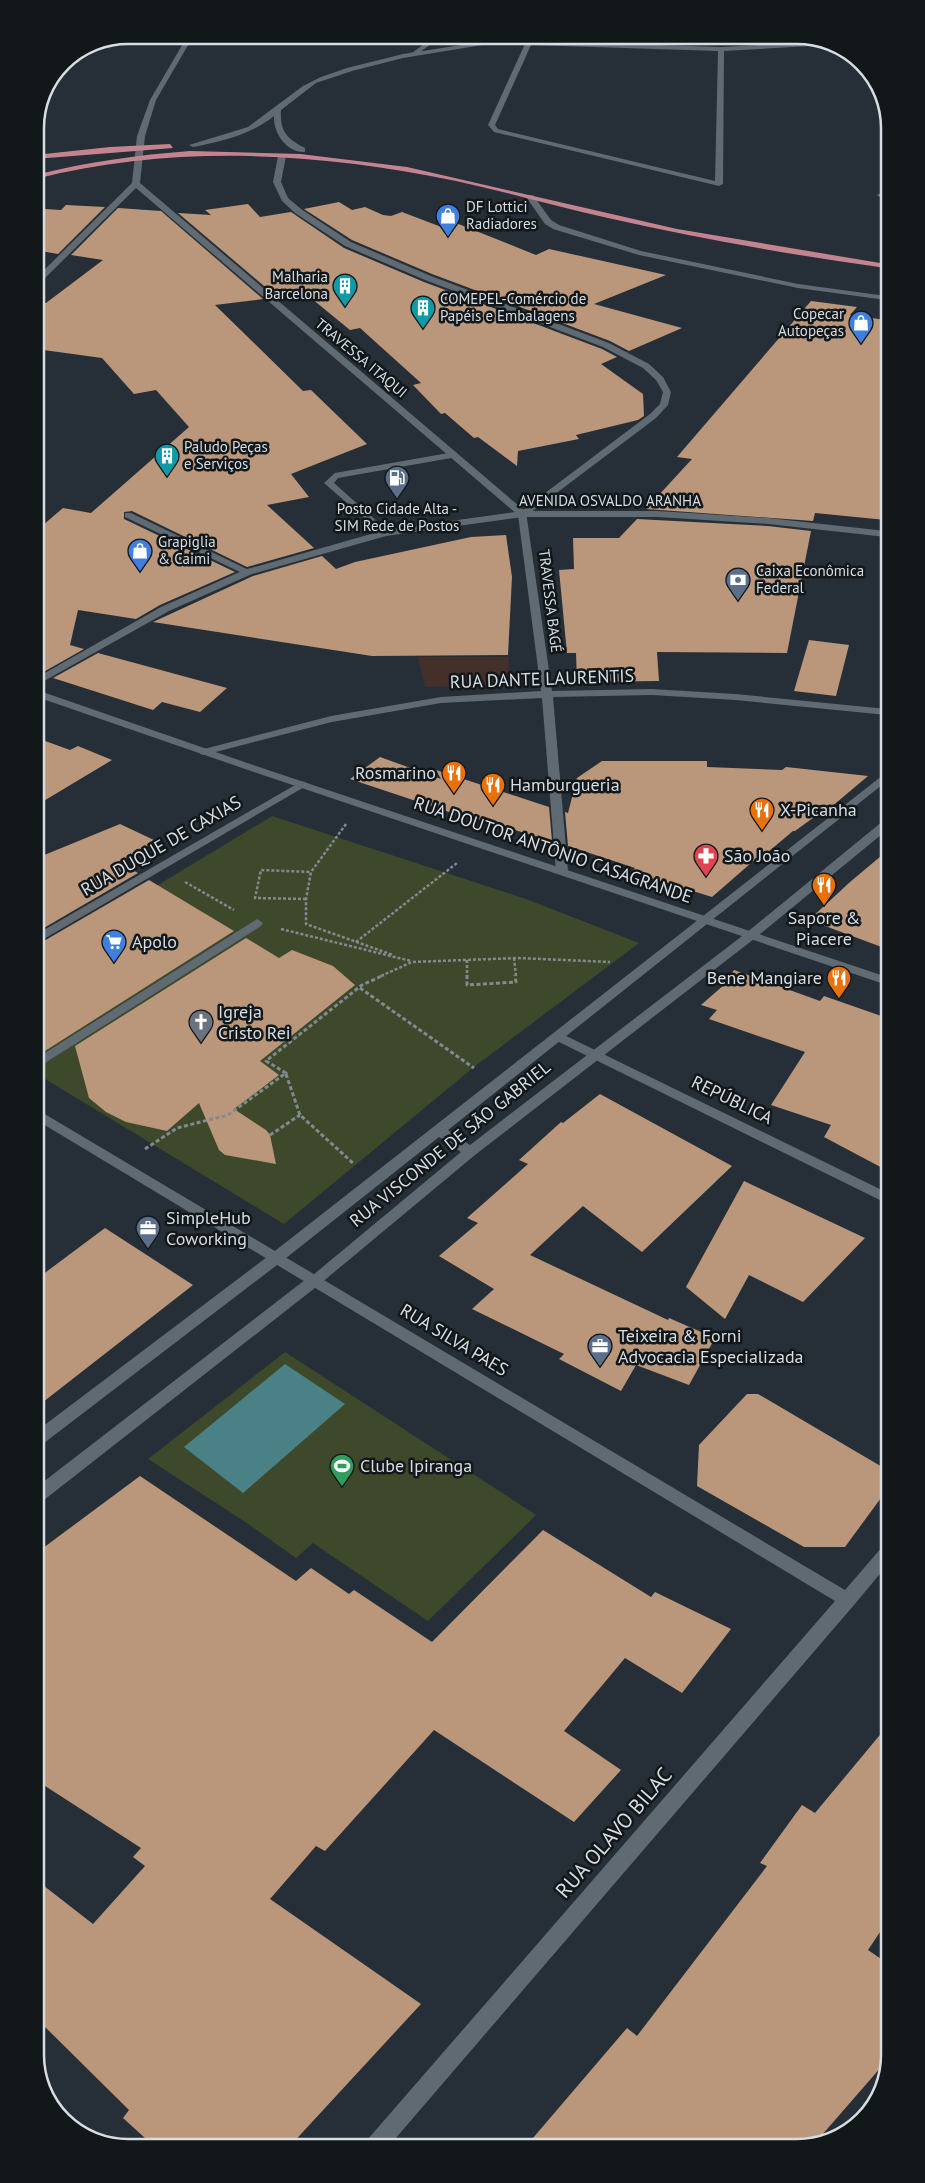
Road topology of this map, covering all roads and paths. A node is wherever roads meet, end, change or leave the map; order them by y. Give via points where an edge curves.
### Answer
1 (186, 44) edge
2 (428, 44) edge
3 (497, 44) edge
4 (528, 44) edge
5 (626, 44) edge
6 (810, 45) edge
7 (721, 48) junction
8 (414, 54) junction
9 (278, 109) junction
10 (193, 145) junction
11 (302, 150) junction
12 (44, 156) edge
13 (282, 156) junction
14 (456, 170) dead end
15 (474, 174) dead end
16 (44, 175) edge
17 (136, 180) junction
18 (530, 197) junction
19 (857, 253) dead end
20 (881, 265) edge
21 (44, 274) edge
22 (881, 297) edge
23 (454, 455) junction
24 (523, 514) junction
25 (128, 515) dead end
26 (385, 533) junction
27 (881, 533) edge
28 (248, 572) junction
29 (44, 677) edge
30 (547, 694) junction
31 (44, 696) edge
32 (881, 711) edge
33 (204, 752) junction
34 (881, 780) edge
35 (302, 784) junction
36 (360, 803) junction
37 (881, 829) edge
38 (481, 844) junction
39 (562, 871) junction
40 (311, 872) junction
41 (306, 899) junction
42 (705, 920) junction
43 (257, 923) dead end
44 (44, 935) edge
45 (750, 936) junction
46 (356, 942) junction
47 (514, 958) junction
48 (467, 960) junction
49 (412, 962) junction
50 (653, 963) junction
51 (881, 979) edge
52 (360, 988) junction
53 (558, 1036) junction
54 (595, 1054) junction
55 (44, 1060) edge
56 (286, 1073) junction
57 (497, 1084) junction
58 (300, 1115) junction
59 (44, 1119) edge
60 (438, 1130) junction
61 (270, 1135) dead end
62 (470, 1152) junction
63 (120, 1165) junction
64 (374, 1179) junction
65 (881, 1196) edge
66 (276, 1258) junction
67 (315, 1280) junction
68 (44, 1434) edge
69 (44, 1490) edge
70 (881, 1561) edge
71 (848, 1600) junction
72 (381, 2139) edge

1 - 17 street via 153,100 141,136
2 - 8 street
3 - 8 street
4 - 7 street via 491,125 496,131 719,184
5 - 7 street
6 - 7 street
8 - 9 street via 321,78
9 - 10 street via 244,132
9 - 11 street via 276,127 280,135
10 - 11 highway
10 - 12 highway
11 - 14 highway
13 - 16 highway via 137,157
13 - 18 highway via 407,171
13 - 24 street via 277,182 285,199 348,244 428,278 584,335 646,366 660,379 668,392 664,405 653,416
15 - 19 highway via 631,214
17 - 21 street
17 - 23 street, TRAVESSA ITAQUI
18 - 20 highway via 672,230
18 - 22 street via 548,222 556,227 639,253 798,286
23 - 24 street, TRAVESSA ITAQUI
23 - 26 street via 335,476 331,480 329,484
24 - 26 street, AVENIDA OSVALDO ARANHA
24 - 27 street, AVENIDA OSVALDO ARANHA via 658,514 768,521
24 - 30 street, TRAVESSA BAGÉ
25 - 28 street
26 - 28 street, AVENIDA OSVALDO ARANHA
28 - 29 street, AVENIDA OSVALDO ARANHA via 165,609
30 - 32 street, RUA DANTE LAURENTIS via 652,692
30 - 33 street, RUA DANTE LAURENTIS via 441,700 331,719
30 - 39 street, TRAVESSA BAGÉ
31 - 33 street, RUA DOUTOR ANTÔNIO CASAGRANDE
33 - 35 street, RUA DOUTOR ANTÔNIO CASAGRANDE
34 - 42 street, RUA VISCONDE DE SÃO GABRIEL
35 - 36 street, RUA DOUTOR ANTÔNIO CASAGRANDE
35 - 44 street, RUA DUQUE DE CAXIAS
36 - 38 street, RUA DOUTOR ANTÔNIO CASAGRANDE
36 - 40 path
37 - 45 street, RUA VISCONDE DE SÃO GABRIEL
38 - 39 street, RUA DOUTOR ANTÔNIO CASAGRANDE
38 - 46 path
39 - 42 street, RUA DOUTOR ANTÔNIO CASAGRANDE
40 - 41 path
40 - 41 path via 260,870 255,898
41 - 46 path via 306,924
42 - 45 street, RUA DOUTOR ANTÔNIO CASAGRANDE
42 - 50 street, RUA VISCONDE DE SÃO GABRIEL
43 - 55 street
45 - 51 street, RUA DOUTOR ANTÔNIO CASAGRANDE
45 - 54 street, RUA VISCONDE DE SÃO GABRIEL
46 - 49 path
47 - 48 path
47 - 48 path via 516,982 467,985
47 - 50 path
48 - 49 path
49 - 52 path
50 - 53 street, RUA VISCONDE DE SÃO GABRIEL
52 - 56 path via 266,1061
52 - 57 path
53 - 54 street, REPÚBLICA
53 - 57 street, RUA VISCONDE DE SÃO GABRIEL
54 - 62 street, RUA VISCONDE DE SÃO GABRIEL
54 - 65 street, REPÚBLICA
56 - 58 path
56 - 63 path via 228,1115 177,1128
57 - 60 street, RUA VISCONDE DE SÃO GABRIEL
58 - 61 path
58 - 64 path
59 - 63 street, RUA SILVA PAES
60 - 62 street
60 - 64 street, RUA VISCONDE DE SÃO GABRIEL
62 - 67 street, RUA VISCONDE DE SÃO GABRIEL
63 - 66 street, RUA SILVA PAES
64 - 66 street, RUA VISCONDE DE SÃO GABRIEL
66 - 67 street, RUA SILVA PAES
66 - 68 street, RUA VISCONDE DE SÃO GABRIEL
67 - 69 street, RUA VISCONDE DE SÃO GABRIEL
67 - 71 street, RUA SILVA PAES
70 - 71 street, RUA OLAVO BILAC
71 - 72 street, RUA OLAVO BILAC

